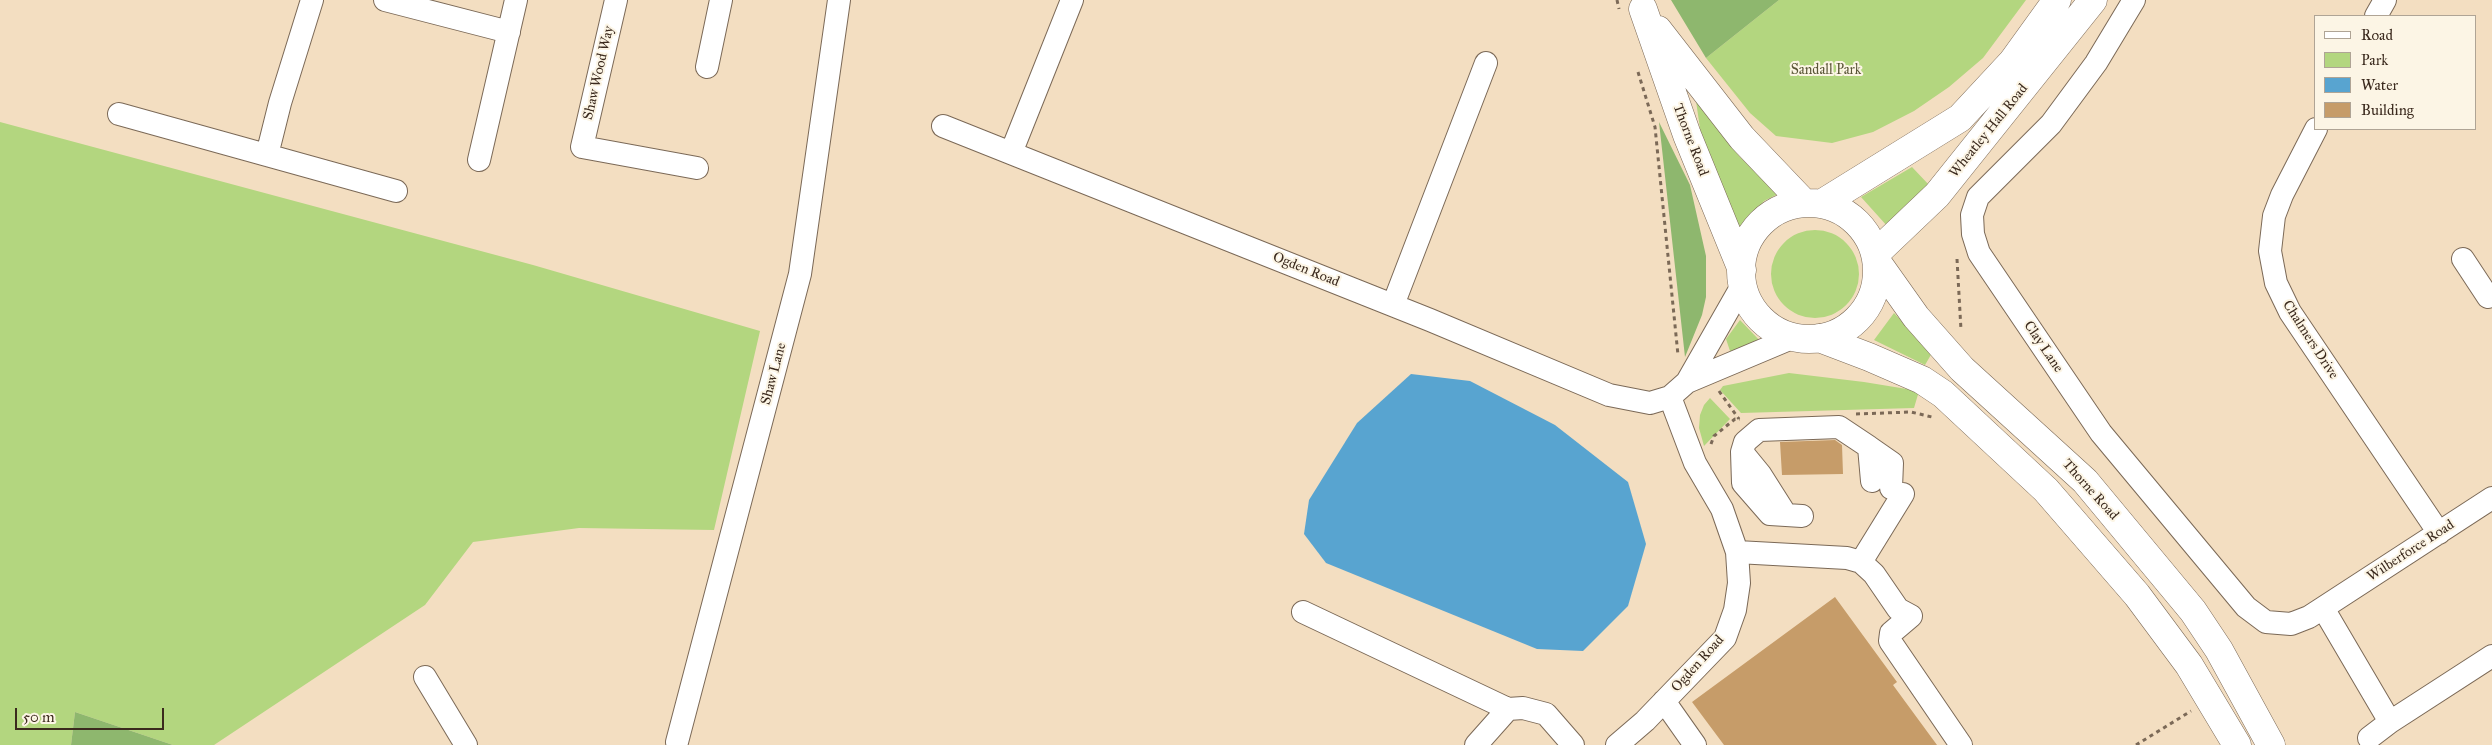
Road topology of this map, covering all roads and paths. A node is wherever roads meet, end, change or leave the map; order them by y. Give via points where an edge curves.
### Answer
1 (312, 0) edge
2 (384, 0) edge
3 (516, 0) edge
4 (616, 0) edge
5 (721, 0) edge
6 (839, 0) edge
7 (1072, 0) edge
8 (1617, 0) edge
9 (2057, 0) edge
10 (2094, 0) edge
11 (2134, 0) edge
12 (2385, 0) edge
13 (1634, 9) edge
14 (2377, 15) edge
15 (509, 32) junction
16 (1486, 63) dead end
17 (1636, 64) dead end
18 (707, 67) dead end
19 (119, 114) dead end
20 (942, 126) dead end
21 (2315, 130) edge
22 (1011, 153) junction
23 (267, 155) junction
24 (479, 160) dead end
25 (697, 168) dead end
26 (396, 191) dead end
27 (1812, 203) junction
28 (1957, 250) dead end
29 (1876, 258) junction
30 (2463, 260) dead end
31 (1742, 277) junction
32 (2487, 286) edge
33 (1393, 305) junction
34 (1807, 337) junction
35 (1963, 338) dead end
36 (1672, 364) dead end
37 (1687, 382) junction
38 (1670, 397) junction
39 (1852, 414) dead end
40 (1746, 418) dead end
41 (1937, 418) dead end
42 (1705, 480) junction
43 (2492, 498) edge
44 (1794, 516) dead end
45 (2439, 533) junction
46 (1738, 552) junction
47 (1861, 562) junction
48 (2326, 606) junction
49 (1303, 612) dead end
50 (2492, 656) edge
51 (425, 677) dead end
52 (1664, 701) junction
53 (1508, 709) junction
54 (2194, 709) dead end
55 (2390, 722) junction
56 (2369, 738) dead end
57 (676, 744) edge
58 (466, 745) edge
59 (1476, 745) edge
60 (1573, 745) edge
61 (1617, 745) edge
62 (1695, 745) edge
63 (1961, 745) edge
64 (2136, 745) edge
65 (2237, 745) edge
66 (2271, 745) edge

1 - 23 street
2 - 15 street
3 - 15 street
4 - 25 street, Shaw Wood Way via 582,147
5 - 18 street
6 - 57 street, Shaw Lane via 800,274
7 - 22 street
8 - 13 path
9 - 27 highway, Wheatley Hall Road via 2012,61 1960,118
10 - 29 highway, Wheatley Hall Road via 1937,195
11 - 48 street, Clay Lane via 2096,64 2051,124 1978,197 1972,215 1979,253 2101,433 2246,607 2266,622 2291,624
12 - 14 street
13 - 27 highway via 1742,138
13 - 31 highway, Thorne Road
15 - 24 street
16 - 33 street
17 - 36 path via 1655,127 1678,356
19 - 23 street
20 - 22 street, Ogden Road
21 - 45 street, Chalmers Drive via 2274,216 2270,251 2276,283 2290,312
22 - 33 street, Ogden Road
23 - 26 street
27 - 29 highway via 1839,210 1855,221 1871,242
27 - 31 highway via 1780,210 1760,224 1747,246
28 - 35 path
29 - 34 highway via 1875,288 1864,312 1844,329
29 - 66 highway, Thorne Road via 1916,317 1962,368 2085,481 2193,612 2219,650
30 - 32 street
31 - 34 highway via 1747,296 1761,318 1776,330
31 - 37 street, Ogden Road
33 - 38 street, Ogden Road via 1609,395 1650,403
34 - 37 street, Ogden Road
34 - 65 highway via 1869,356 1922,380 1943,394 2046,490 2137,594 2189,666
37 - 38 street, Ogden Road
38 - 42 street, Ogden Road via 1695,463
39 - 41 path via 1911,412
40 - 42 path via 1735,419 1714,436
42 - 46 street, Ogden Road via 1722,510
43 - 45 street, Wilberforce Road
44 - 47 street via 1770,514 1743,484 1742,452 1745,442 1759,430 1839,427 1869,447 1889,488
45 - 48 street, Wilberforce Road
46 - 47 street via 1847,558
46 - 52 street, Ogden Road via 1739,583 1735,610 1725,638
47 - 63 street via 1874,574 1898,609 1911,616 1891,633 1890,641
48 - 55 street
49 - 53 street
50 - 55 street
51 - 58 street
52 - 61 street, Ogden Road
52 - 62 street
53 - 59 street
53 - 60 street via 1523,708 1546,714
54 - 64 path
55 - 56 street

